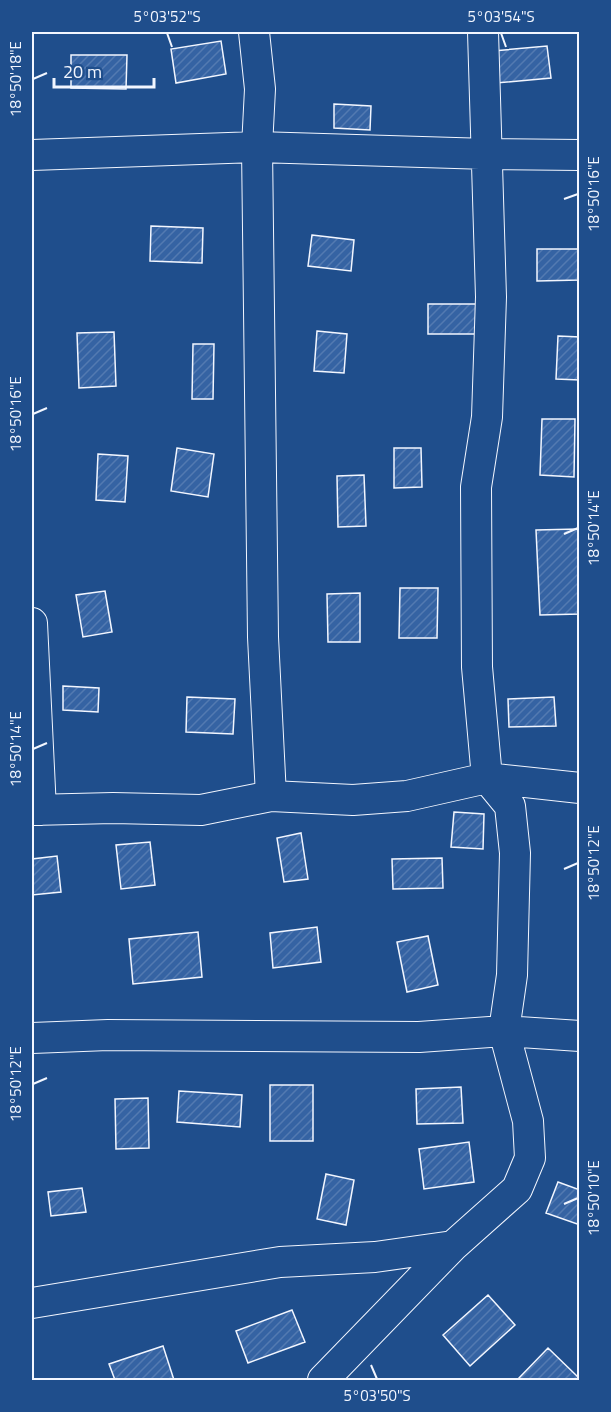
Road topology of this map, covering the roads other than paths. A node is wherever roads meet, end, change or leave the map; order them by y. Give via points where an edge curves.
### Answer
1 (254, 32) edge
2 (483, 32) edge
3 (257, 147) junction
4 (488, 154) junction
5 (32, 155) edge
6 (579, 155) edge
7 (32, 623) edge
8 (487, 778) junction
9 (579, 788) edge
10 (271, 796) junction
11 (36, 810) edge
12 (504, 1031) junction
13 (579, 1036) edge
14 (32, 1038) edge
15 (453, 1246) junction
16 (32, 1303) edge
17 (323, 1380) edge

1 - 3 street via 260,89
2 - 4 street
3 - 4 street
3 - 5 street
3 - 10 street via 263,637
4 - 6 street
4 - 8 street via 491,297 487,417 476,487 477,668
7 - 11 street
8 - 9 street
8 - 10 street via 396,797 353,800
8 - 12 street via 510,806 515,853 512,975
10 - 11 street via 201,810
12 - 13 street
12 - 14 street via 419,1037
12 - 15 street via 528,1121 530,1158 517,1188
15 - 16 street via 375,1257 280,1262
15 - 17 street

